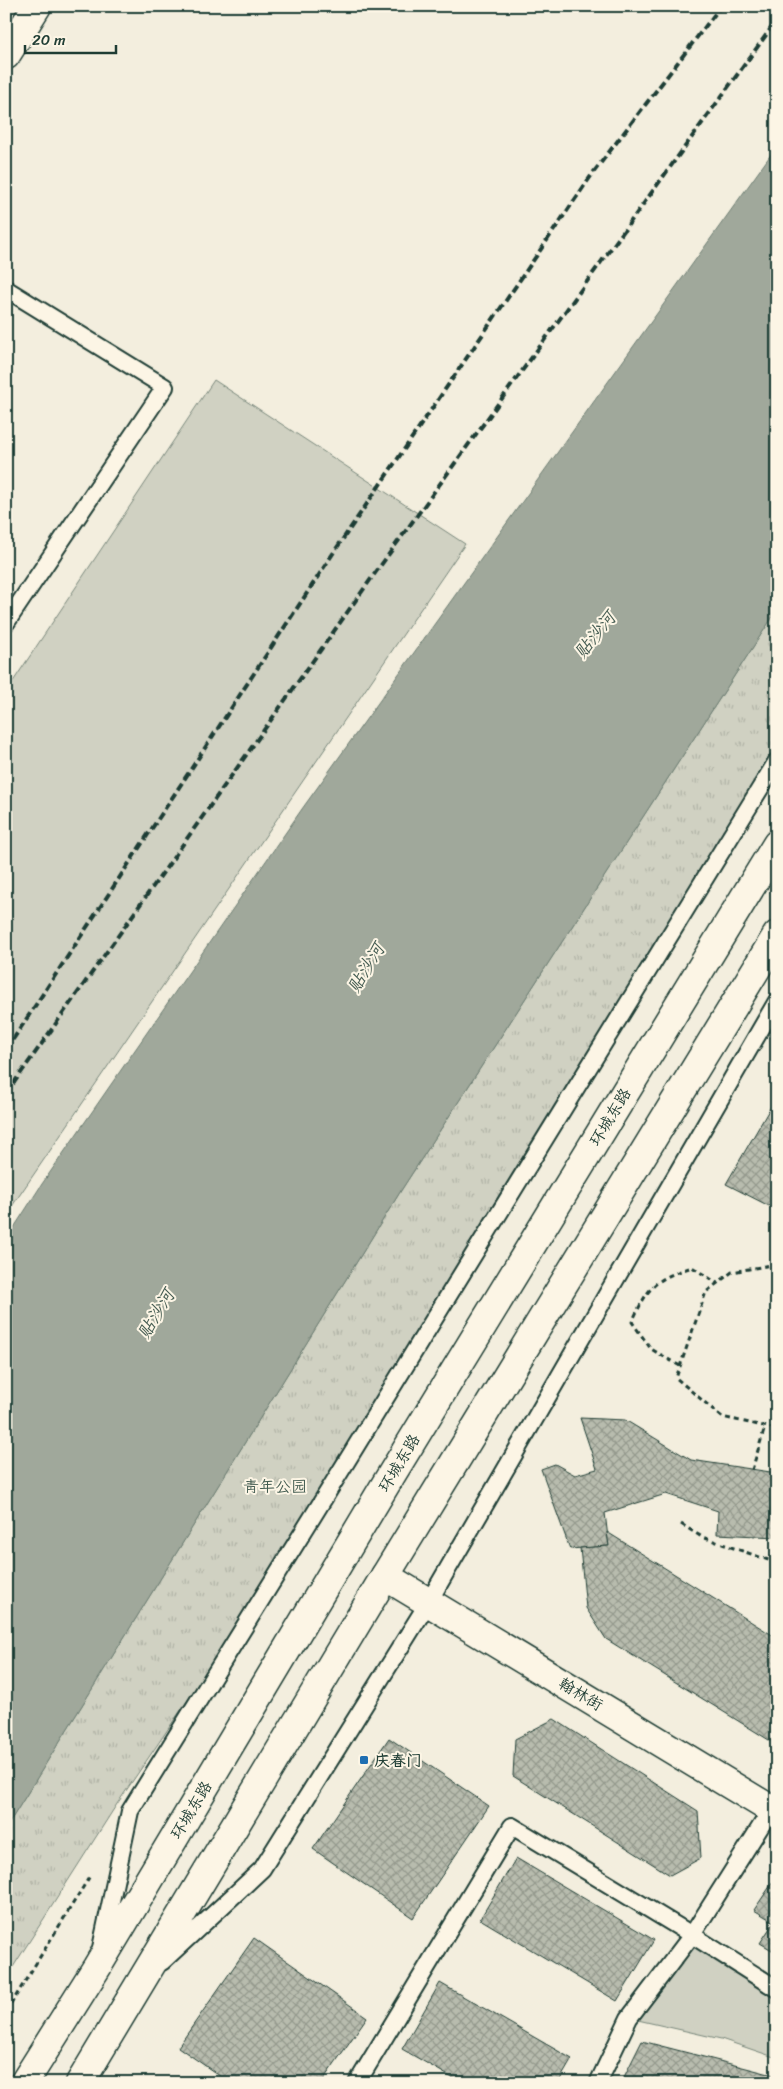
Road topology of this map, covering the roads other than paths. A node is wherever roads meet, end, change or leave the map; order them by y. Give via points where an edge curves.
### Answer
1 (37, 6) edge
2 (6, 55) edge
3 (6, 289) edge
4 (6, 623) edge
5 (777, 762) edge
6 (777, 844) edge
7 (777, 935) edge
8 (777, 1001) edge
9 (385, 1576) junction
10 (428, 1604) junction
11 (774, 1811) edge
12 (692, 1935) junction
13 (97, 1967) junction
14 (140, 1982) junction
15 (777, 1989) edge
16 (24, 2083) edge
17 (80, 2083) edge
18 (356, 2083) edge
19 (598, 2083) edge

1 - 2 main road
3 - 4 lane via 165,387
5 - 13 lane via 130,1811
6 - 13 main road, 环城东路 via 398,1464
7 - 9 main road
8 - 10 lane
9 - 10 main road, 翰林街
9 - 14 main road
10 - 11 main road, 翰林街
10 - 14 lane via 262,1869
11 - 12 lane
12 - 15 lane
12 - 18 lane via 512,1826
12 - 19 lane via 629,2018
13 - 16 main road, 环城东路
14 - 17 main road

